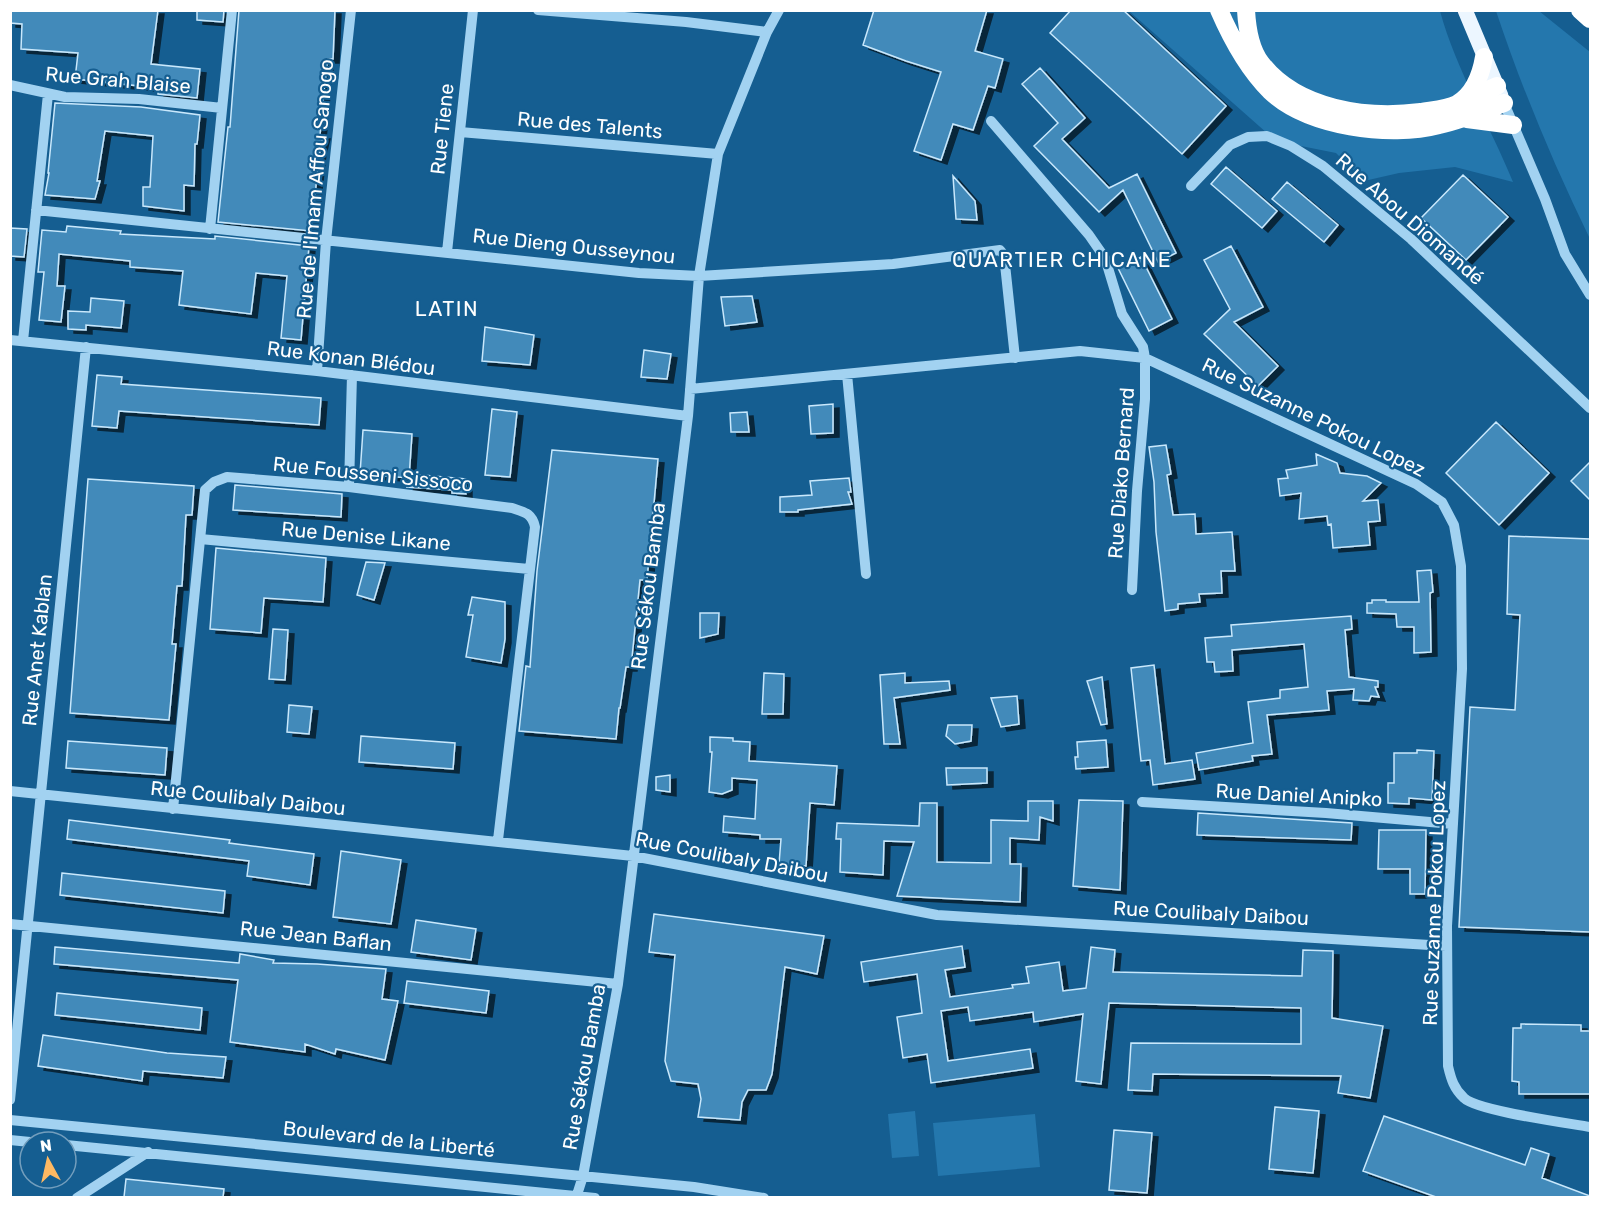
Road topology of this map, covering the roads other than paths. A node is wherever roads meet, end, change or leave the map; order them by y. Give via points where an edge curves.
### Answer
1 (232, 10) edge
2 (351, 10) edge
3 (473, 10) edge
4 (538, 10) edge
5 (778, 10) edge
6 (1219, 10) edge
7 (1246, 10) edge
8 (1465, 10) edge
9 (1580, 10) edge
10 (687, 16) edge
11 (1590, 19) edge
12 (767, 32) junction
13 (1484, 57) junction
14 (10, 85) edge
15 (1497, 86) junction
16 (48, 94) junction
17 (1504, 103) junction
18 (222, 108) junction
19 (1460, 111) junction
20 (991, 121) dead end
21 (1514, 125) junction
22 (460, 132) junction
23 (718, 154) junction
24 (1191, 186) dead end
25 (36, 210) junction
26 (210, 229) junction
27 (326, 241) junction
28 (447, 252) junction
29 (699, 276) junction
30 (1590, 295) edge
31 (10, 340) edge
32 (23, 341) junction
33 (86, 348) junction
34 (1015, 358) junction
35 (1145, 358) junction
36 (317, 371) junction
37 (847, 374) junction
38 (352, 375) junction
39 (690, 389) junction
40 (1590, 408) edge
41 (688, 416) junction
42 (349, 487) junction
43 (200, 539) junction
44 (529, 569) junction
45 (866, 574) dead end
46 (1132, 590) dead end
47 (10, 791) edge
48 (41, 794) junction
49 (1142, 802) dead end
50 (172, 809) junction
51 (1453, 824) junction
52 (498, 840) junction
53 (633, 856) junction
54 (10, 924) edge
55 (27, 925) junction
56 (1446, 946) junction
57 (618, 984) junction
58 (10, 1100) edge
59 (10, 1120) edge
60 (1590, 1127) edge
61 (78, 1146) edge
62 (148, 1152) junction
63 (583, 1176) junction
64 (577, 1196) edge
65 (77, 1197) edge
66 (595, 1197) edge
67 (764, 1197) edge

1 - 18 street
2 - 27 street, Rue de l'Imam Affou Sanogo
3 - 22 street, Rue Tiene
4 - 10 street
5 - 12 street, Rue Sékou Bamba
6 - 19 highway via 1250,67 1272,92 1320,119 1383,130 1420,129
7 - 19 highway via 1248,31 1260,62 1281,84 1303,96 1334,108 1371,114
8 - 13 main road
9 - 11 highway
10 - 12 street
12 - 23 street, Rue Sékou Bamba
13 - 15 main road
13 - 19 highway via 1476,84
14 - 16 street, Rue Grah Blaise
15 - 17 main road
15 - 19 highway
16 - 18 street, Rue Grah Blaise
16 - 25 street
17 - 19 highway
17 - 21 street
18 - 26 street
19 - 21 highway
20 - 35 street via 1105,258 1122,314 1143,347
21 - 30 street via 1565,254
22 - 23 street, Rue des Talents
22 - 28 street, Rue Tiene
23 - 29 street, Rue Sékou Bamba
24 - 40 street, Rue Abou Diomandé via 1230,146 1248,137 1267,136 1291,146 1323,166 1411,239
25 - 26 street, Rue Dieng Ousseynou
25 - 32 street
26 - 27 street, Rue Dieng Ousseynou
27 - 28 street, Rue Dieng Ousseynou
27 - 36 street, Rue de l'Imam Affou Sanogo
28 - 29 street, Rue Dieng Ousseynou
29 - 34 street, Rue Dieng Ousseynou via 893,264 1000,250 1004,255
29 - 39 street, Rue Sékou Bamba
31 - 32 street, Rue Konan Blédou
32 - 33 street, Rue Konan Blédou
33 - 36 street, Rue Konan Blédou
33 - 48 street, Rue Anet Kablan
34 - 35 street, Rue Suzanne Pokou Lopez via 1080,351
34 - 37 street, Rue Suzanne Pokou Lopez
35 - 46 street, Rue Diako Bernard
35 - 51 street, Rue Suzanne Pokou Lopez via 1416,484 1442,502 1454,525 1461,566 1462,669
36 - 38 street, Rue Konan Blédou
37 - 39 street, Rue Suzanne Pokou Lopez
37 - 45 street
38 - 41 street, Rue Konan Blédou
38 - 42 street
39 - 41 street, Rue Sékou Bamba
41 - 53 street, Rue Sékou Bamba
42 - 43 street, Rue Fousseni Sissoco via 227,477 205,490
42 - 44 street, Rue Fousseni Sissoco via 493,505 530,515 535,527
43 - 44 street, Rue Denise Likane
43 - 50 street, Rue Fousseni Sissoco
44 - 52 street, Rue Fousseni Sissoco
47 - 48 street, Rue Coulibaly Daibou
48 - 50 street, Rue Coulibaly Daibou
48 - 55 street, Rue Anet Kablan
49 - 51 street, Rue Daniel Anipko
50 - 52 street, Rue Coulibaly Daibou
51 - 56 street, Rue Suzanne Pokou Lopez
52 - 53 street, Rue Coulibaly Daibou
53 - 56 street, Rue Coulibaly Daibou via 938,915
53 - 57 street, Rue Sékou Bamba
54 - 55 street, Rue Jean Baflan
55 - 57 street, Rue Jean Baflan
55 - 58 street, Rue Anet Kablan
56 - 60 street, Rue Suzanne Pokou Lopez via 1448,1066 1453,1084 1466,1100 1486,1108
57 - 63 street, Rue Sékou Bamba
59 - 63 street, Boulevard de la Liberté
61 - 62 street, Boulevard de la Liberté
62 - 64 street, Boulevard de la Liberté
62 - 65 street
63 - 64 street, Rue Sékou Bamba
63 - 67 street, Boulevard de la Liberté
64 - 66 street, Boulevard de la Liberté

